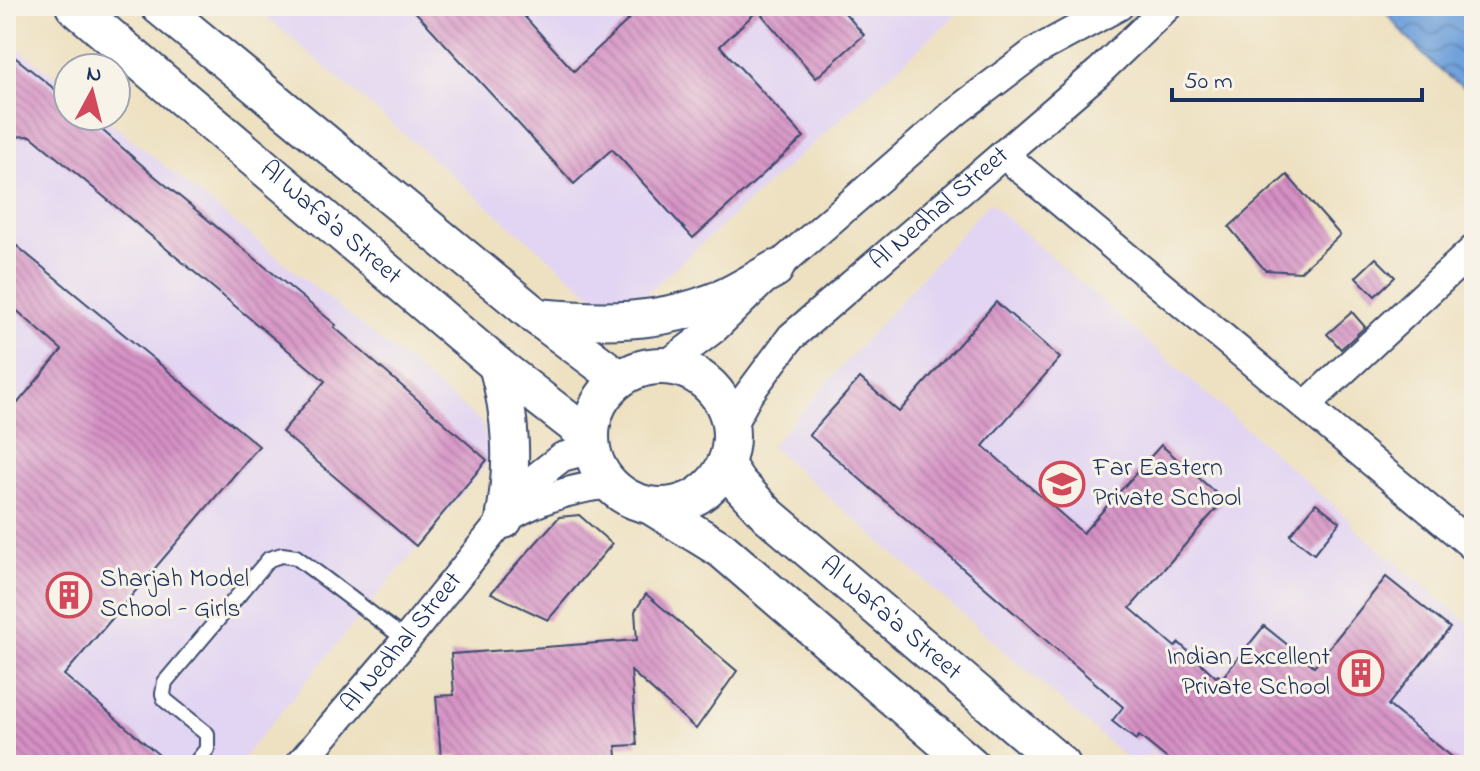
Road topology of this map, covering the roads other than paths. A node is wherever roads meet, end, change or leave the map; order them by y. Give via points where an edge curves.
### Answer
1 (74, 6) edge
2 (159, 6) edge
3 (1119, 6) edge
4 (1168, 6) edge
5 (1003, 154) junction
6 (1474, 249) edge
7 (775, 269) junction
8 (537, 317) junction
9 (497, 365) junction
10 (665, 366) junction
11 (620, 379) junction
12 (1305, 406) junction
13 (731, 426) junction
14 (592, 443) junction
15 (726, 465) junction
16 (610, 484) junction
17 (651, 506) junction
18 (504, 520) junction
19 (1474, 547) edge
20 (406, 640) junction
21 (194, 765) edge
22 (299, 765) edge
23 (971, 765) edge
24 (1062, 765) edge

1 - 9 street, Al Wafa'a Street
2 - 8 street
3 - 7 street via 1036,51 958,110
4 - 5 street, Al Nedhal Street via 1124,51
5 - 12 street
5 - 13 street, Al Nedhal Street via 791,337
6 - 12 street
7 - 8 street via 722,299 664,317 603,323
7 - 10 street via 715,328
8 - 11 street
9 - 14 street, Al Wafa'a Street
9 - 18 street via 511,442
10 - 11 street
10 - 13 street via 701,378 721,400
11 - 14 street via 594,415
12 - 19 street
13 - 15 street
14 - 16 street
14 - 18 street, Al Nedhal Street via 539,475
15 - 17 street via 716,481 687,502
15 - 24 street, Al Wafa'a Street via 768,515
16 - 17 street
16 - 18 street, Al Nedhal Street via 555,495
17 - 23 street via 722,550
18 - 20 street, Al Nedhal Street
20 - 21 lane via 296,557 269,559 165,682 165,700 207,734 209,744
20 - 22 street, Al Nedhal Street

